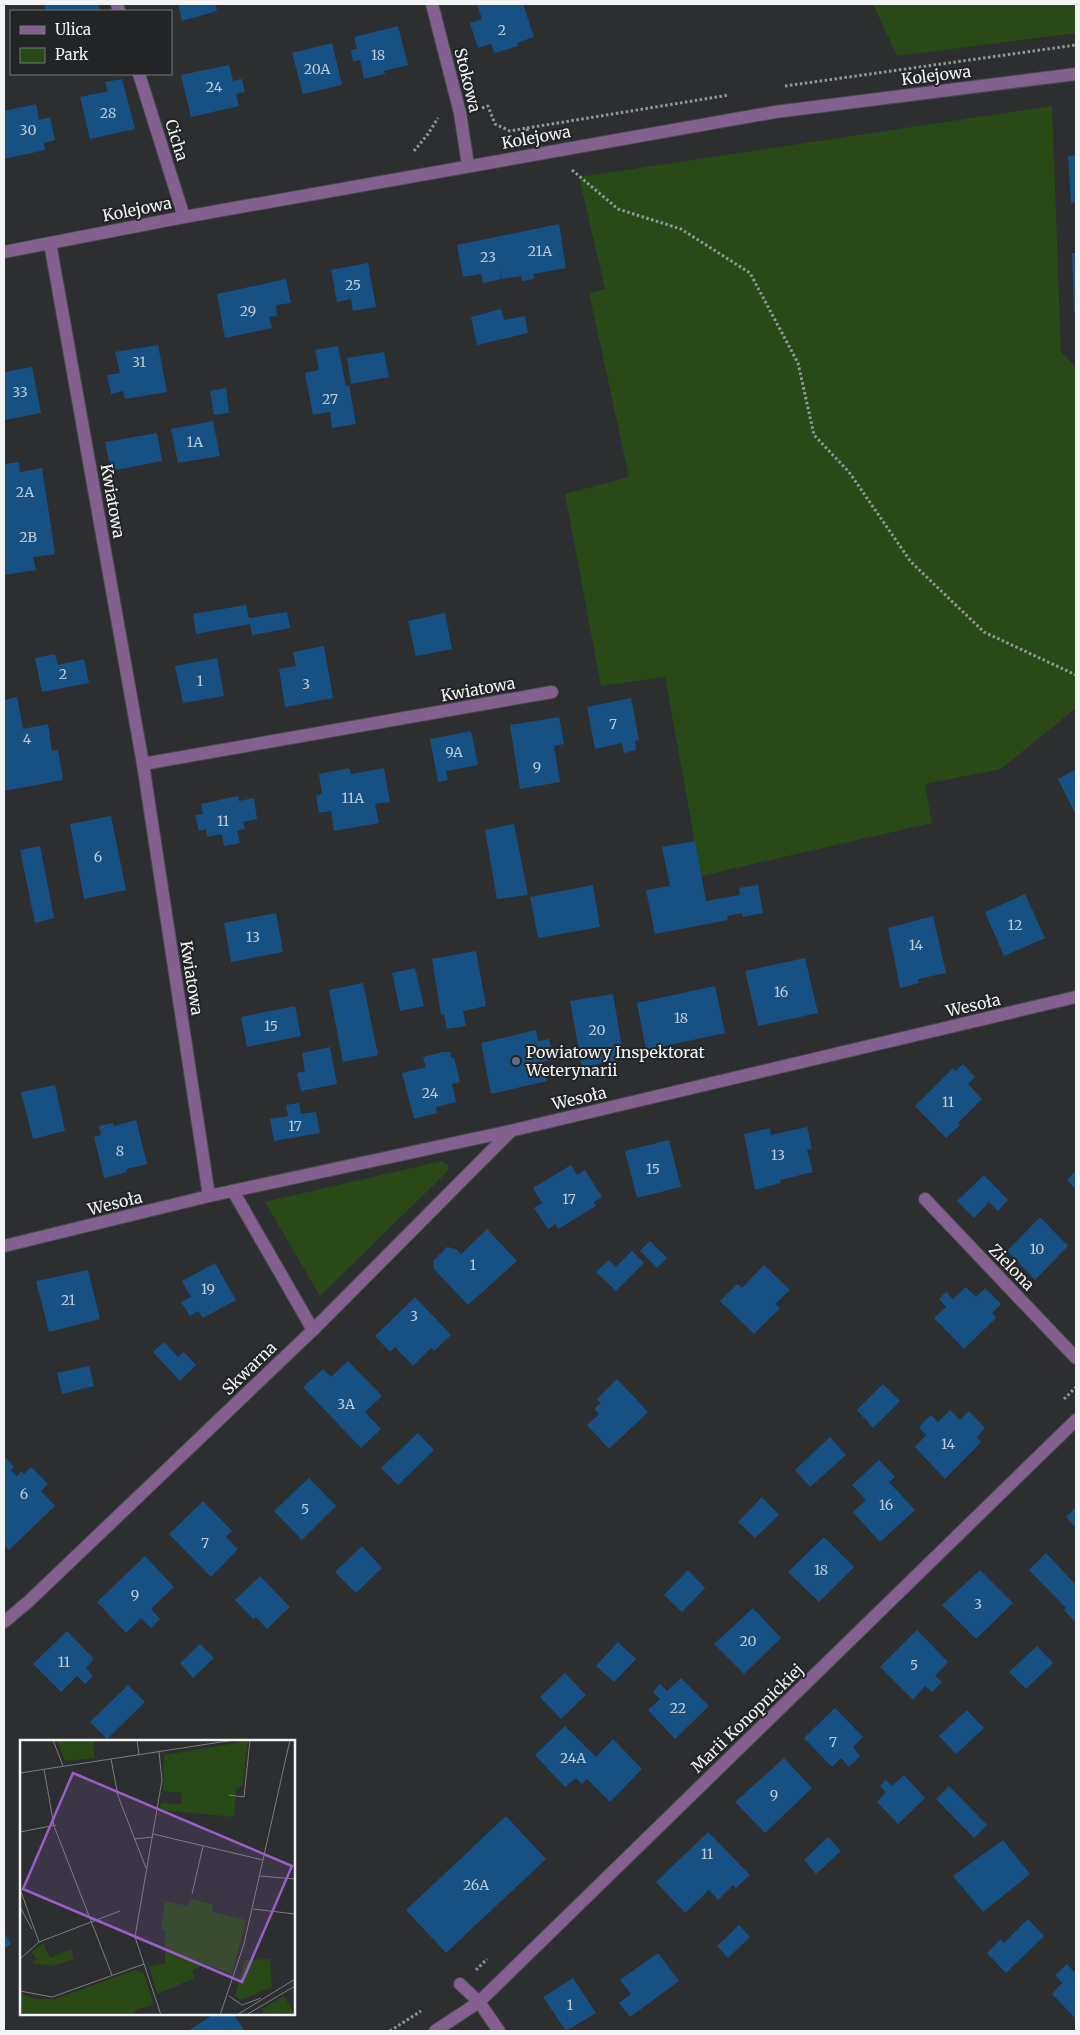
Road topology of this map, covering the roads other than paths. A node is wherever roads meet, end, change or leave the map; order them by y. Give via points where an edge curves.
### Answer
1 (432, 4) edge
2 (1076, 74) edge
3 (139, 75) edge
4 (468, 165) junction
5 (184, 217) junction
6 (50, 243) junction
7 (4, 252) edge
8 (552, 692) dead end
9 (143, 764) junction
10 (1076, 997) edge
11 (510, 1131) junction
12 (233, 1191) junction
13 (209, 1196) junction
14 (925, 1199) dead end
15 (4, 1246) edge
16 (313, 1330) junction
17 (1076, 1358) edge
18 (1076, 1420) edge
19 (4, 1622) edge
20 (460, 1984) dead end
21 (479, 2002) junction
22 (435, 2031) edge
23 (499, 2031) edge

1 - 4 street, Stokowa via 460,113
2 - 4 street, Kolejowa via 775,112
3 - 5 street, Cicha
4 - 5 street, Kolejowa
5 - 6 street, Kolejowa
6 - 7 street, Kolejowa
6 - 9 street, Kwiatowa
8 - 9 street, Kwiatowa
9 - 13 street, Kwiatowa
10 - 11 street, Wesoła
11 - 12 street, Wesoła
11 - 16 street, Skwarna
12 - 13 street, Wesoła
12 - 16 street
13 - 15 street, Wesoła
14 - 17 street, Zielona
16 - 19 street, Skwarna
18 - 21 street, Marii Konopnickiej
20 - 21 street
21 - 22 street, Marii Konopnickiej
21 - 23 street

